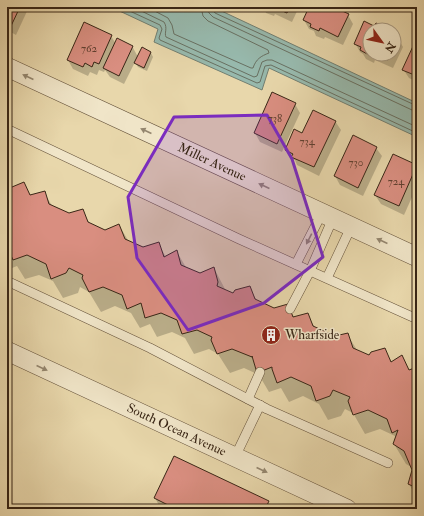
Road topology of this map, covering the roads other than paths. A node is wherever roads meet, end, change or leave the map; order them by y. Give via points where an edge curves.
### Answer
1 (7, 67) edge
2 (7, 128) edge
3 (327, 216) junction
4 (351, 227) junction
5 (417, 258) edge
6 (296, 264) junction
7 (310, 271) junction
8 (327, 278) junction
9 (7, 281) edge
10 (290, 309) dead end
11 (417, 319) edge
12 (7, 351) edge
13 (260, 372) dead end
14 (248, 399) junction
15 (260, 405) junction
16 (235, 457) junction
17 (388, 463) dead end
18 (347, 509) edge

3 -> 1 street, Miller Avenue
2 - 6 lane
3 - 4 street, Miller Avenue
3 -> 6 lane
3 - 7 lane
5 -> 4 street, Miller Avenue
4 - 8 lane
6 - 7 lane
7 - 8 lane
7 - 10 lane
8 - 11 lane
9 - 14 lane via 150,348
12 -> 16 street, South Ocean Avenue
13 - 14 lane
14 - 15 lane
15 - 16 lane
15 - 17 lane
16 -> 18 street, South Ocean Avenue

